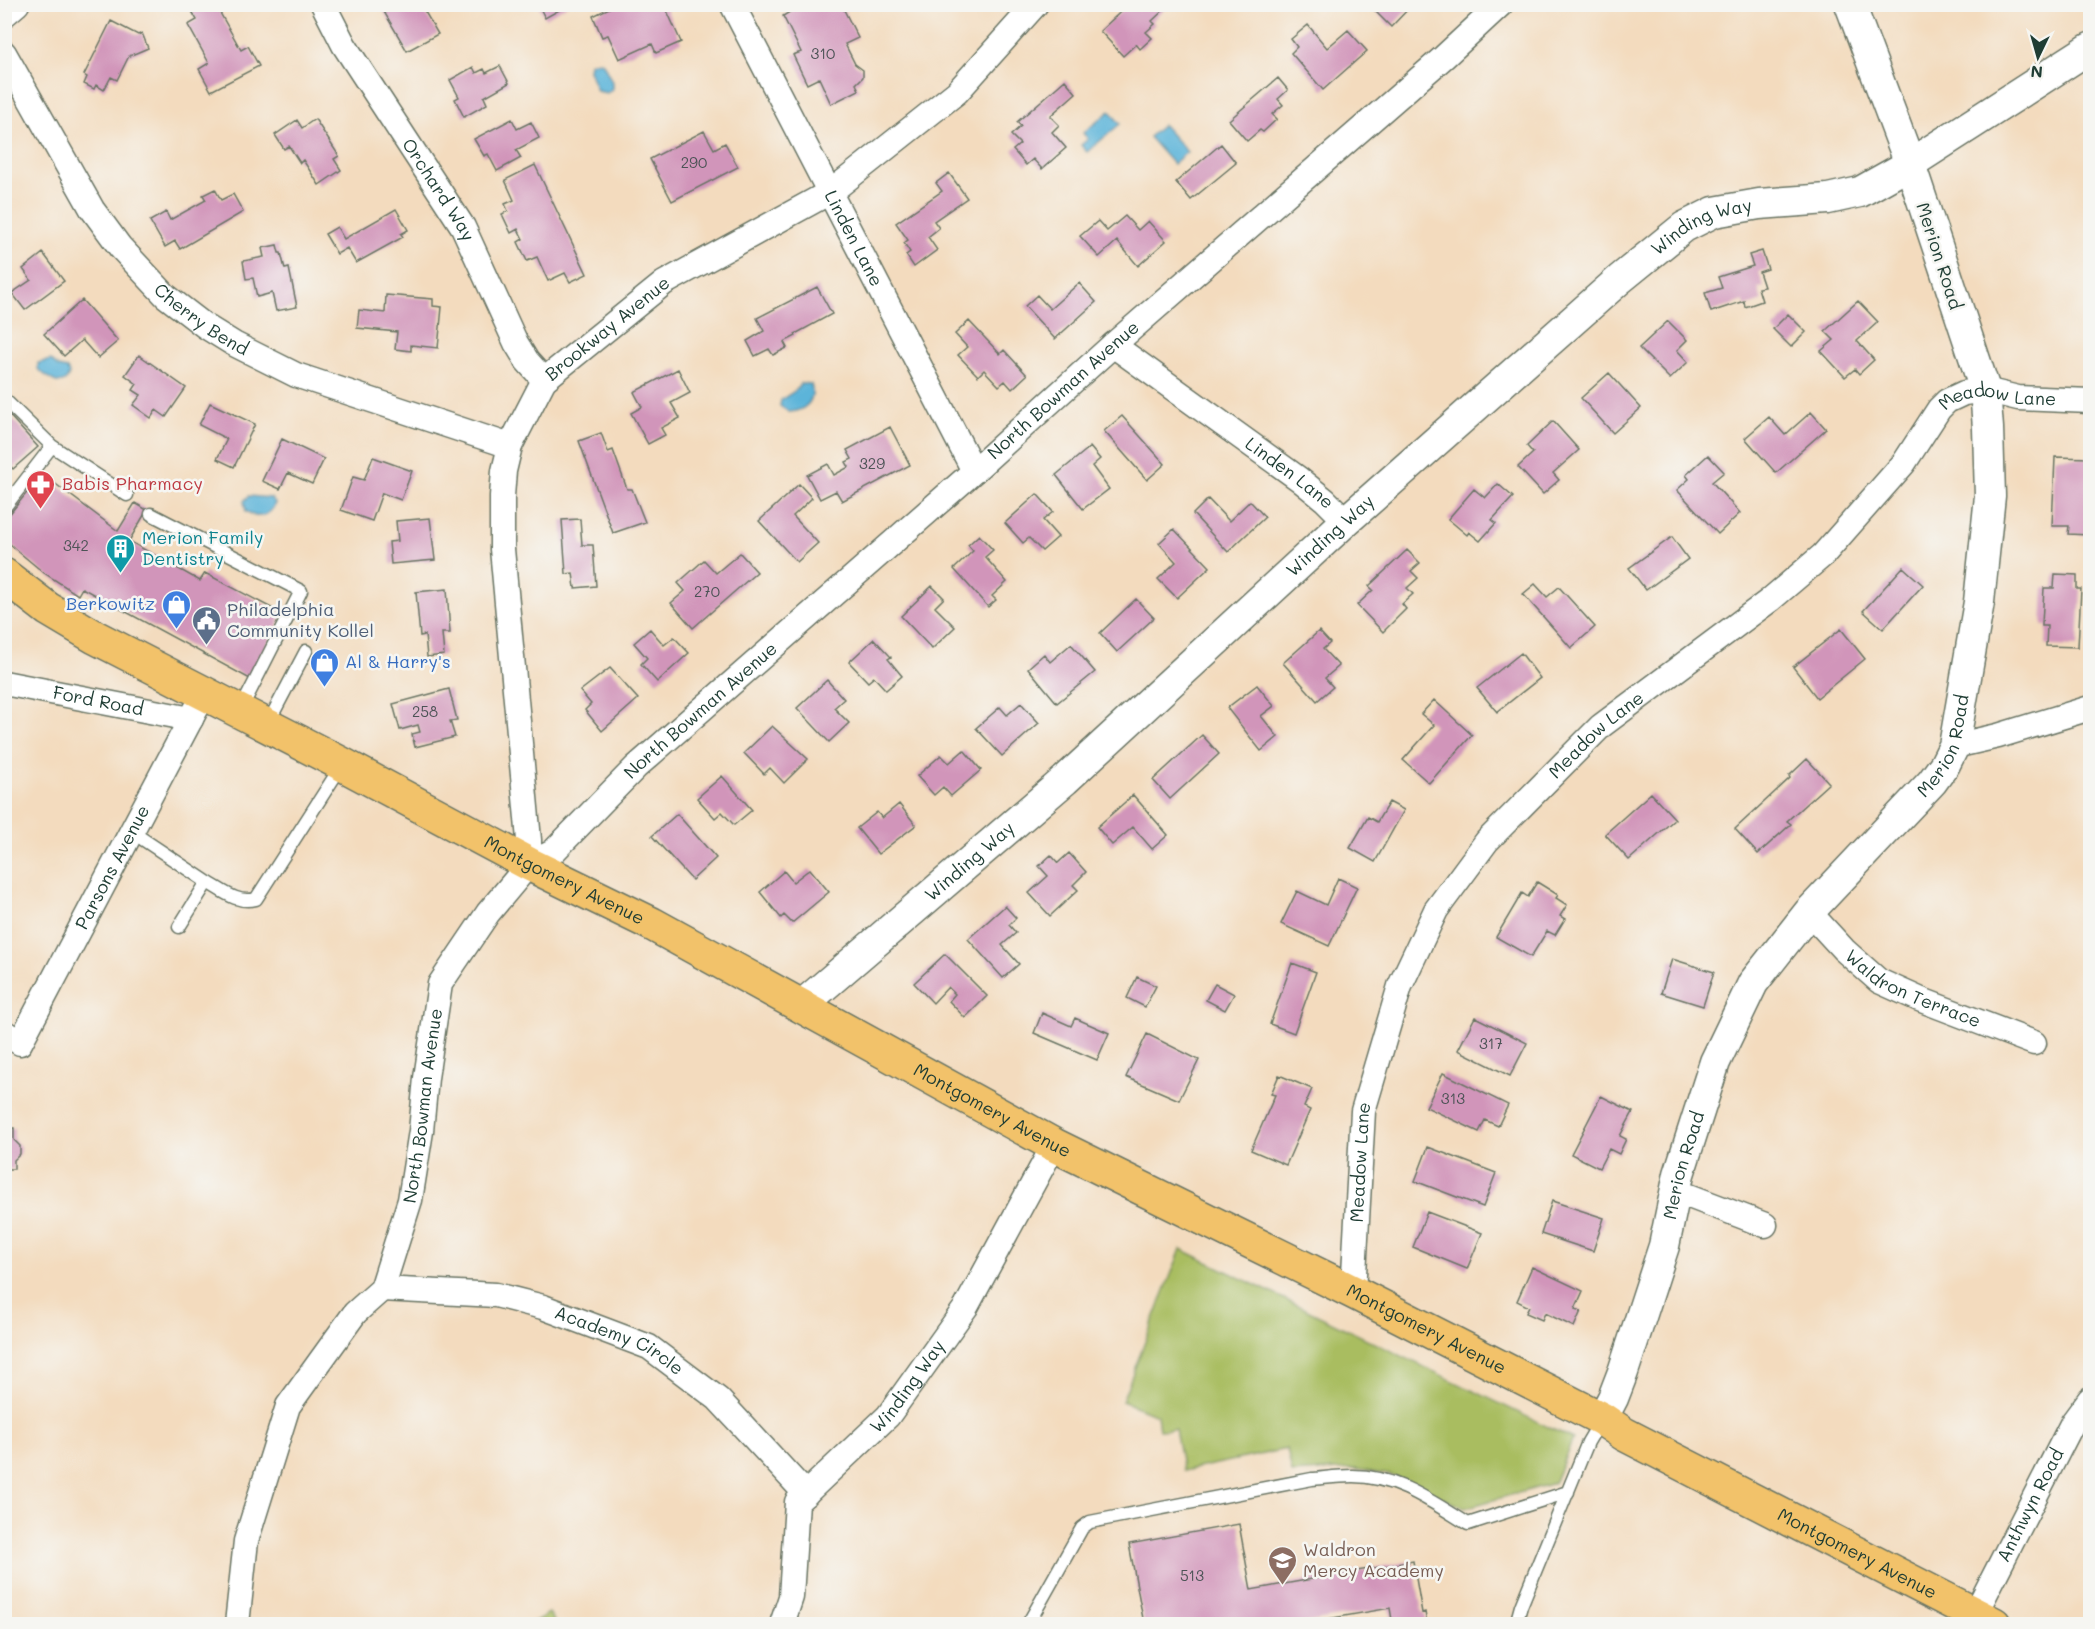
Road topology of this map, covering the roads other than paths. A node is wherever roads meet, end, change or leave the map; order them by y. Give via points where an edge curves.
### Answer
1 (17, 4) edge
2 (323, 4) edge
3 (732, 4) edge
4 (1036, 4) edge
5 (1501, 4) edge
6 (1850, 4) edge
7 (4, 15) edge
8 (2091, 48) edge
9 (4, 53) edge
10 (1910, 164) junction
11 (830, 192) junction
12 (1113, 345) junction
13 (544, 380) junction
14 (1984, 390) junction
15 (4, 399) edge
16 (2091, 401) edge
17 (52, 446) junction
18 (510, 446) junction
19 (974, 471) junction
20 (127, 495) dead end
21 (4, 508) edge
22 (151, 514) dead end
23 (1346, 522) junction
24 (4, 575) edge
25 (306, 651) dead end
26 (4, 683) edge
27 (197, 706) junction
28 (2091, 708) edge
29 (253, 719) junction
30 (1954, 746) junction
31 (342, 764) junction
32 (132, 832) junction
33 (529, 864) junction
34 (207, 882) junction
35 (1809, 912) junction
36 (179, 927) dead end
37 (801, 1006) junction
38 (12, 1037) edge
39 (2034, 1042) dead end
40 (1054, 1145) junction
41 (1676, 1191) junction
42 (1765, 1225) dead end
43 (382, 1289) junction
44 (1353, 1292) junction
45 (2091, 1399) edge
46 (1602, 1419) junction
47 (1568, 1492) junction
48 (806, 1494) junction
49 (1972, 1615) edge
50 (237, 1624) edge
51 (782, 1624) edge
52 (1028, 1624) edge
53 (1516, 1624) edge

1 - 7 street
2 - 13 street, Orchard Way via 344,45 463,227 516,343
3 - 11 street, Linden Lane
4 - 11 street, Brookway Avenue via 957,93
5 - 12 street, North Bowman Avenue
6 - 10 street, Merion Road
8 - 10 street
9 - 18 street, Cherry Bend via 92,209 120,247 171,300 234,344 296,375
10 - 14 street, Merion Road
10 - 23 street, Winding Way via 1860,192 1828,200 1759,204 1714,212 1684,227
11 - 13 street, Brookway Avenue via 664,283
11 - 19 street, Linden Lane
12 - 19 street, North Bowman Avenue
12 - 23 street, Linden Lane via 1299,479
13 - 18 street, Brookway Avenue
14 - 16 street, Meadow Lane via 2018,398
14 - 30 street, Merion Road via 1990,496 1979,602
14 - 44 street, Meadow Lane via 1964,393 1939,409 1905,463 1823,555 1770,600 1601,726 1487,841 1436,910 1400,986 1363,1111
15 - 17 lane
17 - 20 lane
17 - 21 lane
18 - 33 street, Brookway Avenue via 502,496 502,549
19 - 33 street, North Bowman Avenue via 636,767 553,852
22 - 29 lane via 302,591
23 - 37 street, Winding Way via 1072,774
24 - 27 main road, Montgomery Avenue
25 - 29 lane
26 - 27 street, Ford Road
27 - 29 main road, Montgomery Avenue
27 - 32 street, Parsons Avenue
28 - 30 street
29 - 31 main road, Montgomery Avenue
30 - 35 street, Merion Road via 1932,782
31 - 33 main road, Montgomery Avenue
31 - 34 lane via 256,899 245,902
32 - 34 lane
32 - 38 street, Parsons Avenue
33 - 37 main road, Montgomery Avenue via 652,924
33 - 43 street, North Bowman Avenue via 488,913 440,984 410,1200
34 - 36 lane
35 - 39 street, Waldron Terrace via 1879,981
35 - 41 street, Merion Road via 1754,983 1715,1062
37 - 40 main road, Montgomery Avenue
40 - 44 main road, Montgomery Avenue
40 - 48 street, Winding Way via 960,1316 888,1416
41 - 42 street
41 - 46 street, Merion Road via 1646,1304 1620,1381
43 - 48 street, Academy Circle via 496,1295 543,1306 649,1347 718,1399
43 - 50 street via 355,1313 288,1406 246,1540
44 - 46 main road, Montgomery Avenue
45 - 49 street, Anthwyn Road via 2073,1422
46 - 47 lane
46 - 49 main road, Montgomery Avenue
47 - 52 lane via 1468,1524 1401,1485 1353,1476 1312,1479 1090,1522 1068,1551
47 - 53 lane
48 - 51 street, Winding Way via 797,1502 791,1597

